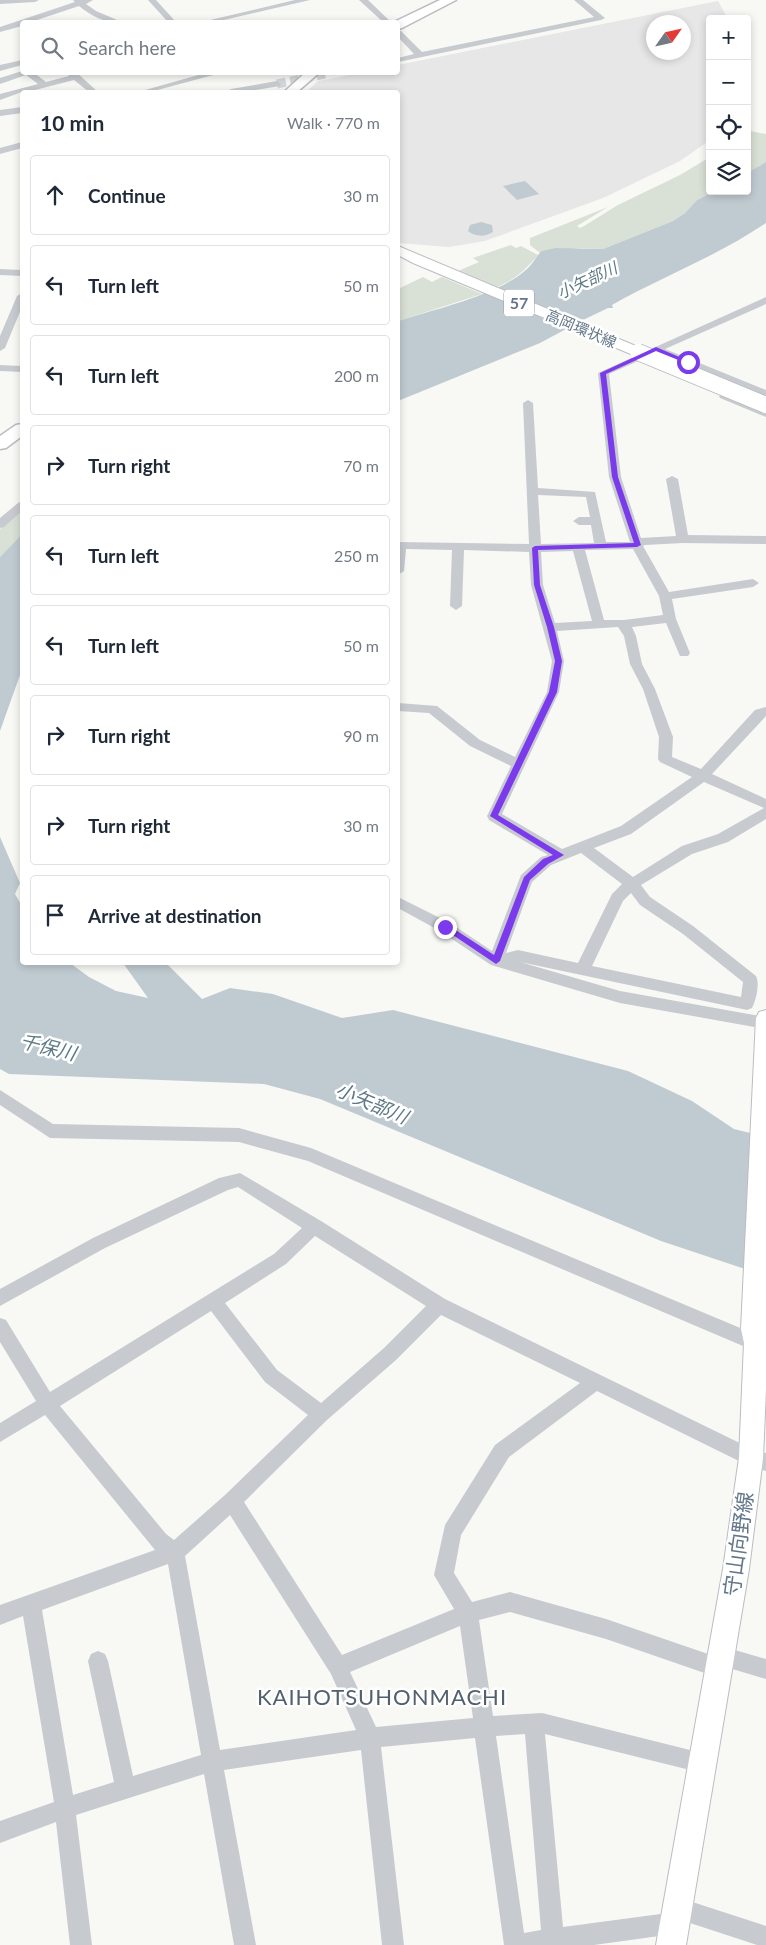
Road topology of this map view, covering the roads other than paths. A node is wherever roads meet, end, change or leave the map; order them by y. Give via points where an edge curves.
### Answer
1 (35, 0) edge
2 (152, 0) edge
3 (256, 0) edge
4 (306, 0) edge
5 (363, 0) edge
6 (438, 0) edge
7 (450, 0) edge
8 (578, 0) edge
9 (82, 1) edge
10 (0, 2) edge
11 (264, 9) junction
12 (31, 20) edge
13 (112, 20) edge
14 (170, 20) edge
15 (215, 20) edge
16 (386, 20) edge
17 (393, 20) edge
18 (20, 24) edge
19 (400, 24) edge
20 (0, 30) edge
21 (400, 35) edge
22 (420, 55) junction
23 (400, 60) edge
24 (20, 66) edge
25 (0, 68) edge
26 (20, 75) edge
27 (31, 75) edge
28 (73, 75) edge
29 (295, 75) tunnel mouth
30 (320, 75) edge
31 (0, 82) edge
32 (222, 83) edge
33 (45, 85) junction
34 (277, 88) edge
35 (33, 90) edge
36 (92, 90) edge
37 (160, 90) edge
38 (294, 90) edge
39 (20, 93) edge
40 (0, 97) edge
41 (0, 106) edge
42 (20, 110) edge
43 (5, 113) edge
44 (20, 146) edge
45 (0, 152) edge
46 (400, 251) edge
47 (0, 272) edge
48 (20, 273) edge
49 (766, 300) edge
50 (20, 301) edge
51 (0, 348) edge
52 (656, 349) junction
53 (637, 355) junction
54 (0, 368) edge
55 (20, 369) edge
56 (766, 394) edge
57 (528, 403) dead end
58 (766, 405) edge
59 (766, 414) edge
60 (20, 421) edge
61 (20, 430) edge
62 (0, 434) edge
63 (0, 444) edge
64 (672, 479) dead end
65 (532, 491) junction
66 (20, 507) edge
67 (578, 521) dead end
68 (596, 521) junction
69 (0, 524) edge
70 (683, 539) junction
71 (766, 540) edge
72 (400, 545) edge
73 (637, 545) junction
74 (458, 546) junction
75 (601, 547) junction
76 (535, 548) junction
77 (578, 548) junction
78 (752, 584) dead end
79 (665, 596) junction
80 (456, 606) dead end
81 (670, 619) junction
82 (599, 624) junction
83 (624, 626) junction
84 (550, 627) junction
85 (684, 653) dead end
86 (400, 707) edge
87 (766, 711) edge
88 (518, 764) junction
89 (704, 775) junction
90 (766, 804) edge
91 (766, 813) edge
92 (583, 847) junction
93 (560, 855) junction
94 (632, 884) junction
95 (400, 903) edge
96 (496, 961) junction
97 (582, 970) junction
98 (766, 1023) edge
99 (0, 1096) edge
100 (315, 1226) junction
101 (0, 1298) edge
102 (213, 1301) junction
103 (440, 1305) junction
104 (0, 1326) edge
105 (758, 1338) edge
106 (595, 1382) junction
107 (48, 1405) junction
108 (321, 1414) junction
109 (0, 1433) edge
110 (759, 1460) edge
111 (232, 1502) junction
112 (175, 1552) junction
113 (31, 1604) junction
114 (468, 1613) junction
115 (0, 1615) edge
116 (98, 1661) dead end
117 (720, 1662) junction
118 (338, 1667) junction
119 (766, 1669) edge
120 (534, 1723) junction
121 (484, 1726) junction
122 (370, 1738) junction
123 (213, 1761) junction
124 (702, 1763) junction
125 (126, 1788) junction
126 (65, 1808) junction
127 (0, 1832) edge
128 (674, 1925) edge
129 (766, 1936) edge
130 (553, 1940) junction
131 (81, 1945) edge
132 (245, 1945) edge
133 (393, 1945) edge
134 (515, 1945) edge

1 - 10 street
2 - 14 street
3 - 11 street
4 - 11 street
5 - 16 street
6 - 17 highway
7 - 19 highway
8 - 22 street via 601,18
9 - 12 street
9 - 13 street via 92,13
11 - 15 street
18 - 20 street
21 - 22 street
22 - 23 street
24 - 25 street
26 - 31 street
27 - 33 street
28 - 33 street
28 - 36 street
29 - 34 highway
30 - 38 highway
32 - 34 street
32 - 37 street
33 - 35 street
39 - 40 street
41 - 43 street
42 - 43 street
44 - 45 street
46 - 53 main road, 高岡環状線 / 57
47 - 48 street
49 - 52 street
50 - 51 street
52 - 53 street
52 - 56 street
53 - 58 main road, 高岡環状線 / 57, bridge
53 - 59 street
53 - 73 street via 603,373 615,477
54 - 55 street
57 - 65 street
60 - 62 highway
61 - 63 highway
64 - 70 street
65 - 68 street via 591,494
65 - 76 street
66 - 69 street
67 - 68 street
68 - 75 street
70 - 71 street
70 - 73 street via 642,541
72 - 74 street
73 - 75 street
73 - 79 street
74 - 76 street
74 - 80 street
75 - 77 street
76 - 77 street
76 - 84 street via 537,585
77 - 82 street
78 - 79 street
79 - 81 street
81 - 83 street via 629,622
81 - 85 street
82 - 83 street via 620,622
82 - 84 street
83 - 89 street via 666,737 665,759
84 - 88 street via 558,661 553,692
86 - 88 street via 432,709 475,743
87 - 89 street via 760,713
88 - 93 street via 494,816
89 - 90 street
89 - 92 street via 626,830
91 - 94 street via 723,838 687,850
92 - 93 street
92 - 94 street
93 - 96 street via 526,879
94 - 97 street via 617,898
94 - 97 street via 645,901 751,980 748,1004
95 - 96 street via 445,927
96 - 97 street via 518,956
96 - 98 street via 620,997
98 - 105 main road, 守山向野線
99 - 105 street via 50,1131 239,1135 311,1155
100 - 101 street via 240,1180 225,1183 99,1243
100 - 102 street via 280,1259
100 - 103 street
102 - 107 street
102 - 108 street via 271,1376
103 - 106 street
103 - 108 street
104 - 107 street
105 - 110 main road, 守山向野線
106 - 110 street
106 - 114 street via 502,1451 452,1532 444,1575
107 - 109 street
107 - 112 street via 158,1541
108 - 111 street
110 - 117 main road, 守山向野線
111 - 112 street
111 - 118 street
112 - 113 street
112 - 123 street
113 - 115 street
113 - 126 street
114 - 117 street via 510,1602
114 - 118 street
114 - 121 street
116 - 125 street
117 - 119 street
117 - 124 main road, 守山向野線
118 - 122 street
120 - 121 street
120 - 124 street
120 - 130 street
121 - 122 street
121 - 134 street
122 - 123 street
122 - 133 street
123 - 125 street
123 - 132 street
124 - 128 main road, 守山向野線
125 - 126 street
126 - 127 street
126 - 131 street
128 - 129 street
128 - 130 street
130 - 134 street

